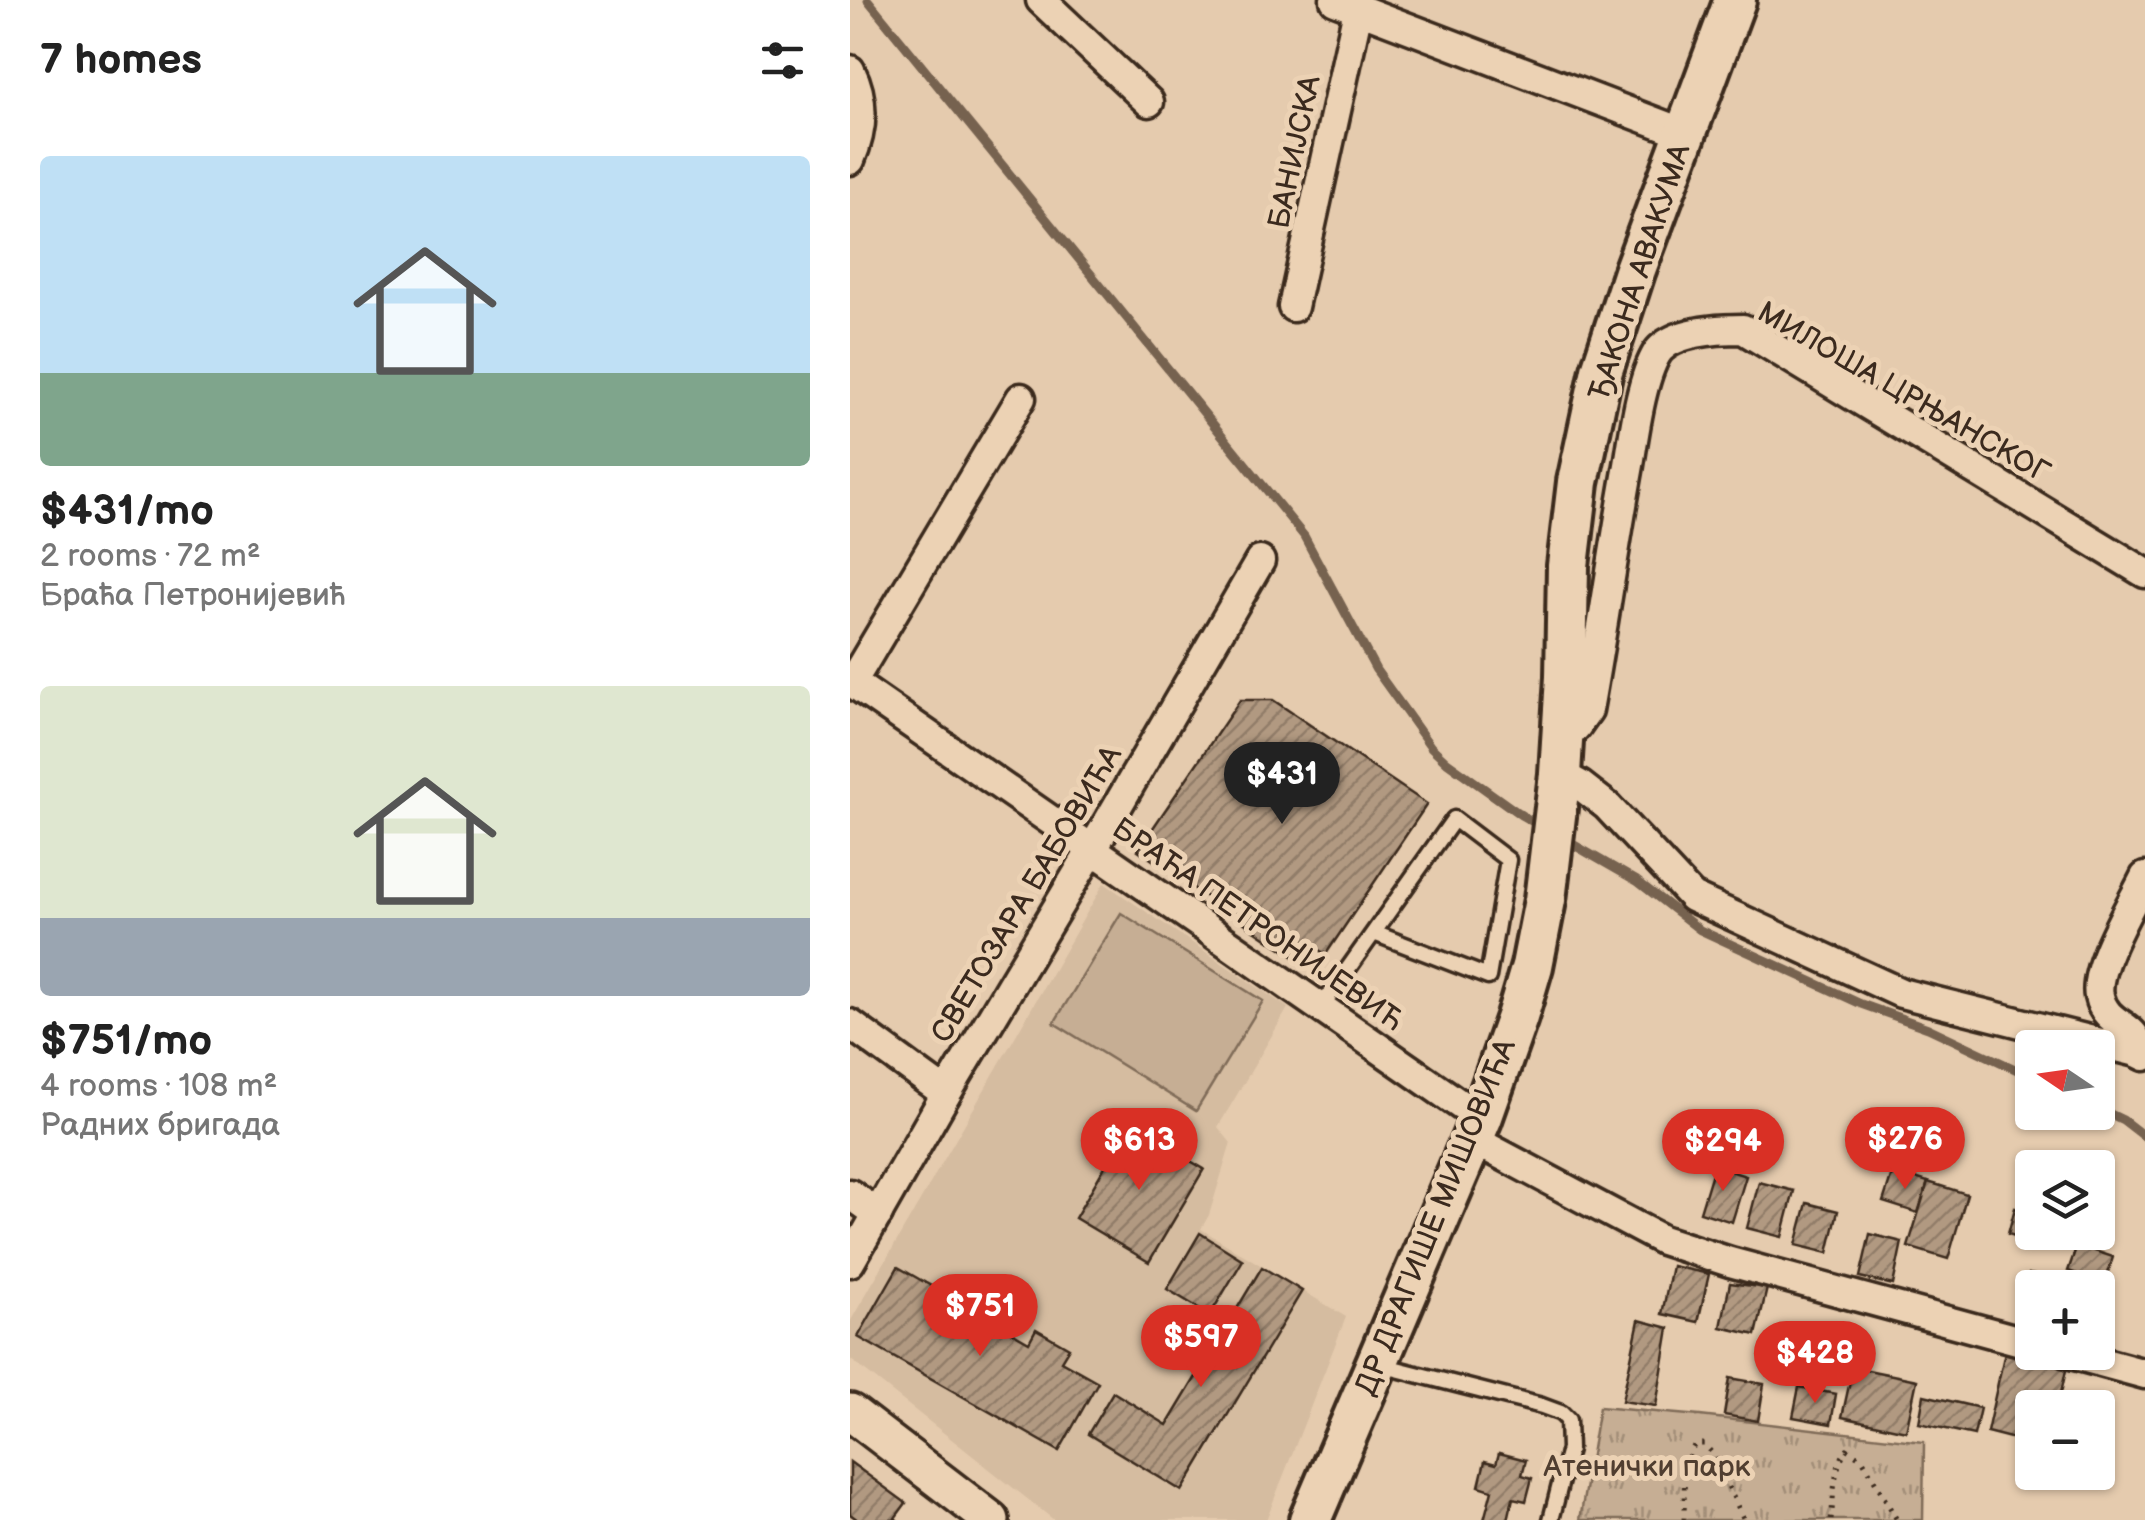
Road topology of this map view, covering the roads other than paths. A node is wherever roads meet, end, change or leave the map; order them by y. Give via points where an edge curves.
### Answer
1 (1041, 0) edge
2 (1735, 0) edge
3 (1346, 5) edge
4 (850, 70) edge
5 (1149, 102) dead end
6 (1684, 133) junction
7 (850, 160) edge
8 (1293, 307) dead end
9 (1021, 398) dead end
10 (1260, 561) dead end
11 (2145, 573) edge
12 (851, 682) edge
13 (1564, 733) junction
14 (1559, 782) junction
15 (1092, 848) junction
16 (2145, 877) edge
17 (1374, 934) junction
18 (1321, 1007) junction
19 (850, 1024) edge
20 (2141, 1054) edge
21 (946, 1094) junction
22 (1477, 1129) junction
23 (850, 1194) edge
24 (878, 1214) junction
25 (850, 1262) edge
26 (2015, 1339) edge
27 (1375, 1364) junction
28 (2115, 1366) edge
29 (2145, 1374) edge
30 (850, 1412) edge
31 (982, 1518) edge
32 (1310, 1520) edge
33 (1551, 1520) edge

1 - 5 street
2 - 6 main road, ЂАКОНА АВАКУМА
3 - 6 street
3 - 8 street, БАНИЈСКА
4 - 7 street via 861,114
6 - 13 main road, ЂАКОНА АВАКУМА via 1602,370 1578,482 1568,566
9 - 12 street
10 - 15 street, СВЕТОЗАРА БАБОВИЋА
11 - 13 street, МИЛОША ЦРЊАНСКОГ via 1743,328 1672,339 1658,352 1634,434 1588,710
12 - 15 street, БРАЋА ПЕТРОНИЈЕВИЋ
13 - 14 main road, ЂАКОНА АВАКУМА
14 - 20 street via 1580,785 1608,806 1692,897 1901,993
14 - 22 main road, ДР ДРАГИШЕ МИШОВИЋА via 1532,966
15 - 18 street, БРАЋА ПЕТРОНИЈЕВИЋ
15 - 21 street, СВЕТОЗАРА БАБОВИЋА
16 - 20 street via 2098,984 2103,1006 2136,1036
17 - 17 lane via 1454,819 1508,860 1488,977
17 - 18 lane
18 - 22 street, БРАЋА ПЕТРОНИЈЕВИЋ
19 - 21 street
21 - 24 street, СВЕТОЗАРА БАБОВИЋА
22 - 26 street, БРАЋА ПЕТРОНИЈЕВИЋ via 1662,1240
22 - 27 main road, ДР ДРАГИШЕ МИШОВИЋА
23 - 24 street
24 - 25 street, СВЕТОЗАРА БАБОВИЋА
27 - 32 main road, ДР ДРАГИШЕ МИШОВИЋА
27 - 33 lane via 1561,1413 1568,1420 1569,1448
28 - 29 street
30 - 31 street

